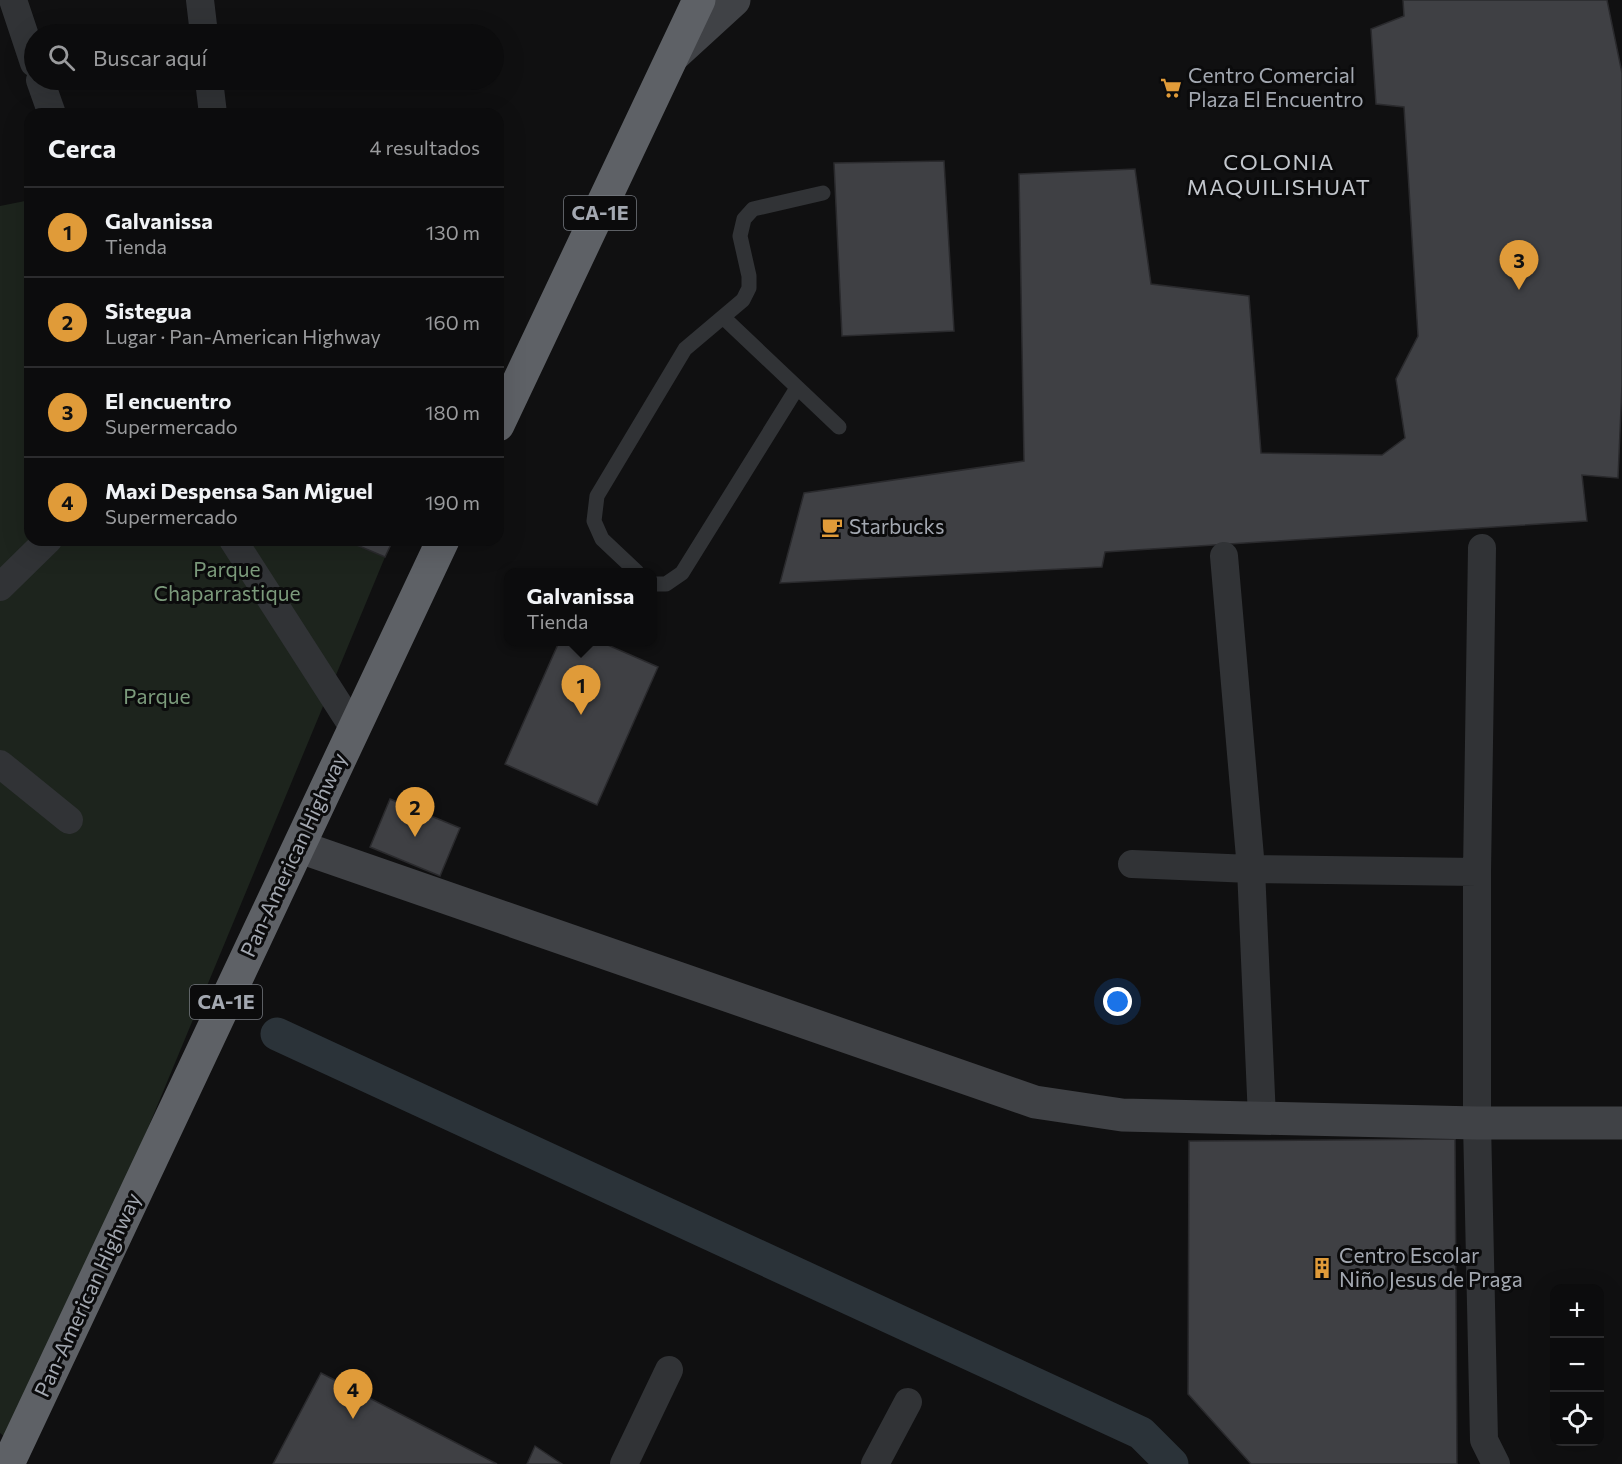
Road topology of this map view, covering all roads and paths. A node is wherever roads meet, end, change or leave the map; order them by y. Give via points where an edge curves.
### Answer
1 (13, 0) edge
2 (200, 0) edge
3 (699, 0) edge
4 (734, 0) edge
5 (203, 24) edge
6 (24, 33) edge
7 (675, 54) junction
8 (44, 90) edge
9 (210, 90) edge
10 (50, 108) edge
11 (212, 108) edge
12 (823, 192) dead end
13 (724, 318) junction
14 (797, 388) junction
15 (504, 412) edge
16 (839, 427) dead end
17 (42, 546) edge
18 (237, 546) edge
19 (260, 546) edge
20 (440, 546) edge
21 (1482, 548) dead end
22 (1224, 556) dead end
23 (632, 568) edge
24 (260, 581) junction
25 (657, 584) edge
26 (0, 587) edge
27 (353, 727) junction
28 (0, 764) edge
29 (69, 820) dead end
30 (300, 847) junction
31 (1132, 864) dead end
32 (1251, 869) junction
33 (1477, 872) junction
34 (1262, 1118) junction
35 (1477, 1123) junction
36 (1622, 1123) edge
37 (669, 1370) dead end
38 (908, 1402) dead end
39 (8, 1464) edge
40 (624, 1464) edge
41 (875, 1464) edge
42 (1496, 1464) edge

1 - 6 street
2 - 5 street
3 - 7 highway, CA-1E
4 - 7 street
7 - 15 highway, CA-1E
8 - 10 street
9 - 11 street
12 - 13 lane via 753,209 744,219 740,236 749,288 743,300
13 - 14 lane
13 - 23 lane via 685,349 597,496 594,521 602,539
14 - 16 lane
14 - 25 lane via 682,573 666,584
17 - 26 street
18 - 24 street
19 - 24 street
20 - 27 highway, Pan-American Highway / CA-1E
21 - 33 street
22 - 32 street
24 - 27 street
27 - 30 highway, Pan-American Highway / CA-1E
28 - 29 street
30 - 34 street via 1035,1102 1122,1115
30 - 39 highway, Pan-American Highway / CA-1E
31 - 32 street
32 - 33 street
32 - 34 street
33 - 35 street
34 - 35 street
35 - 36 street
35 - 42 street via 1484,1440
37 - 40 street
38 - 41 street

